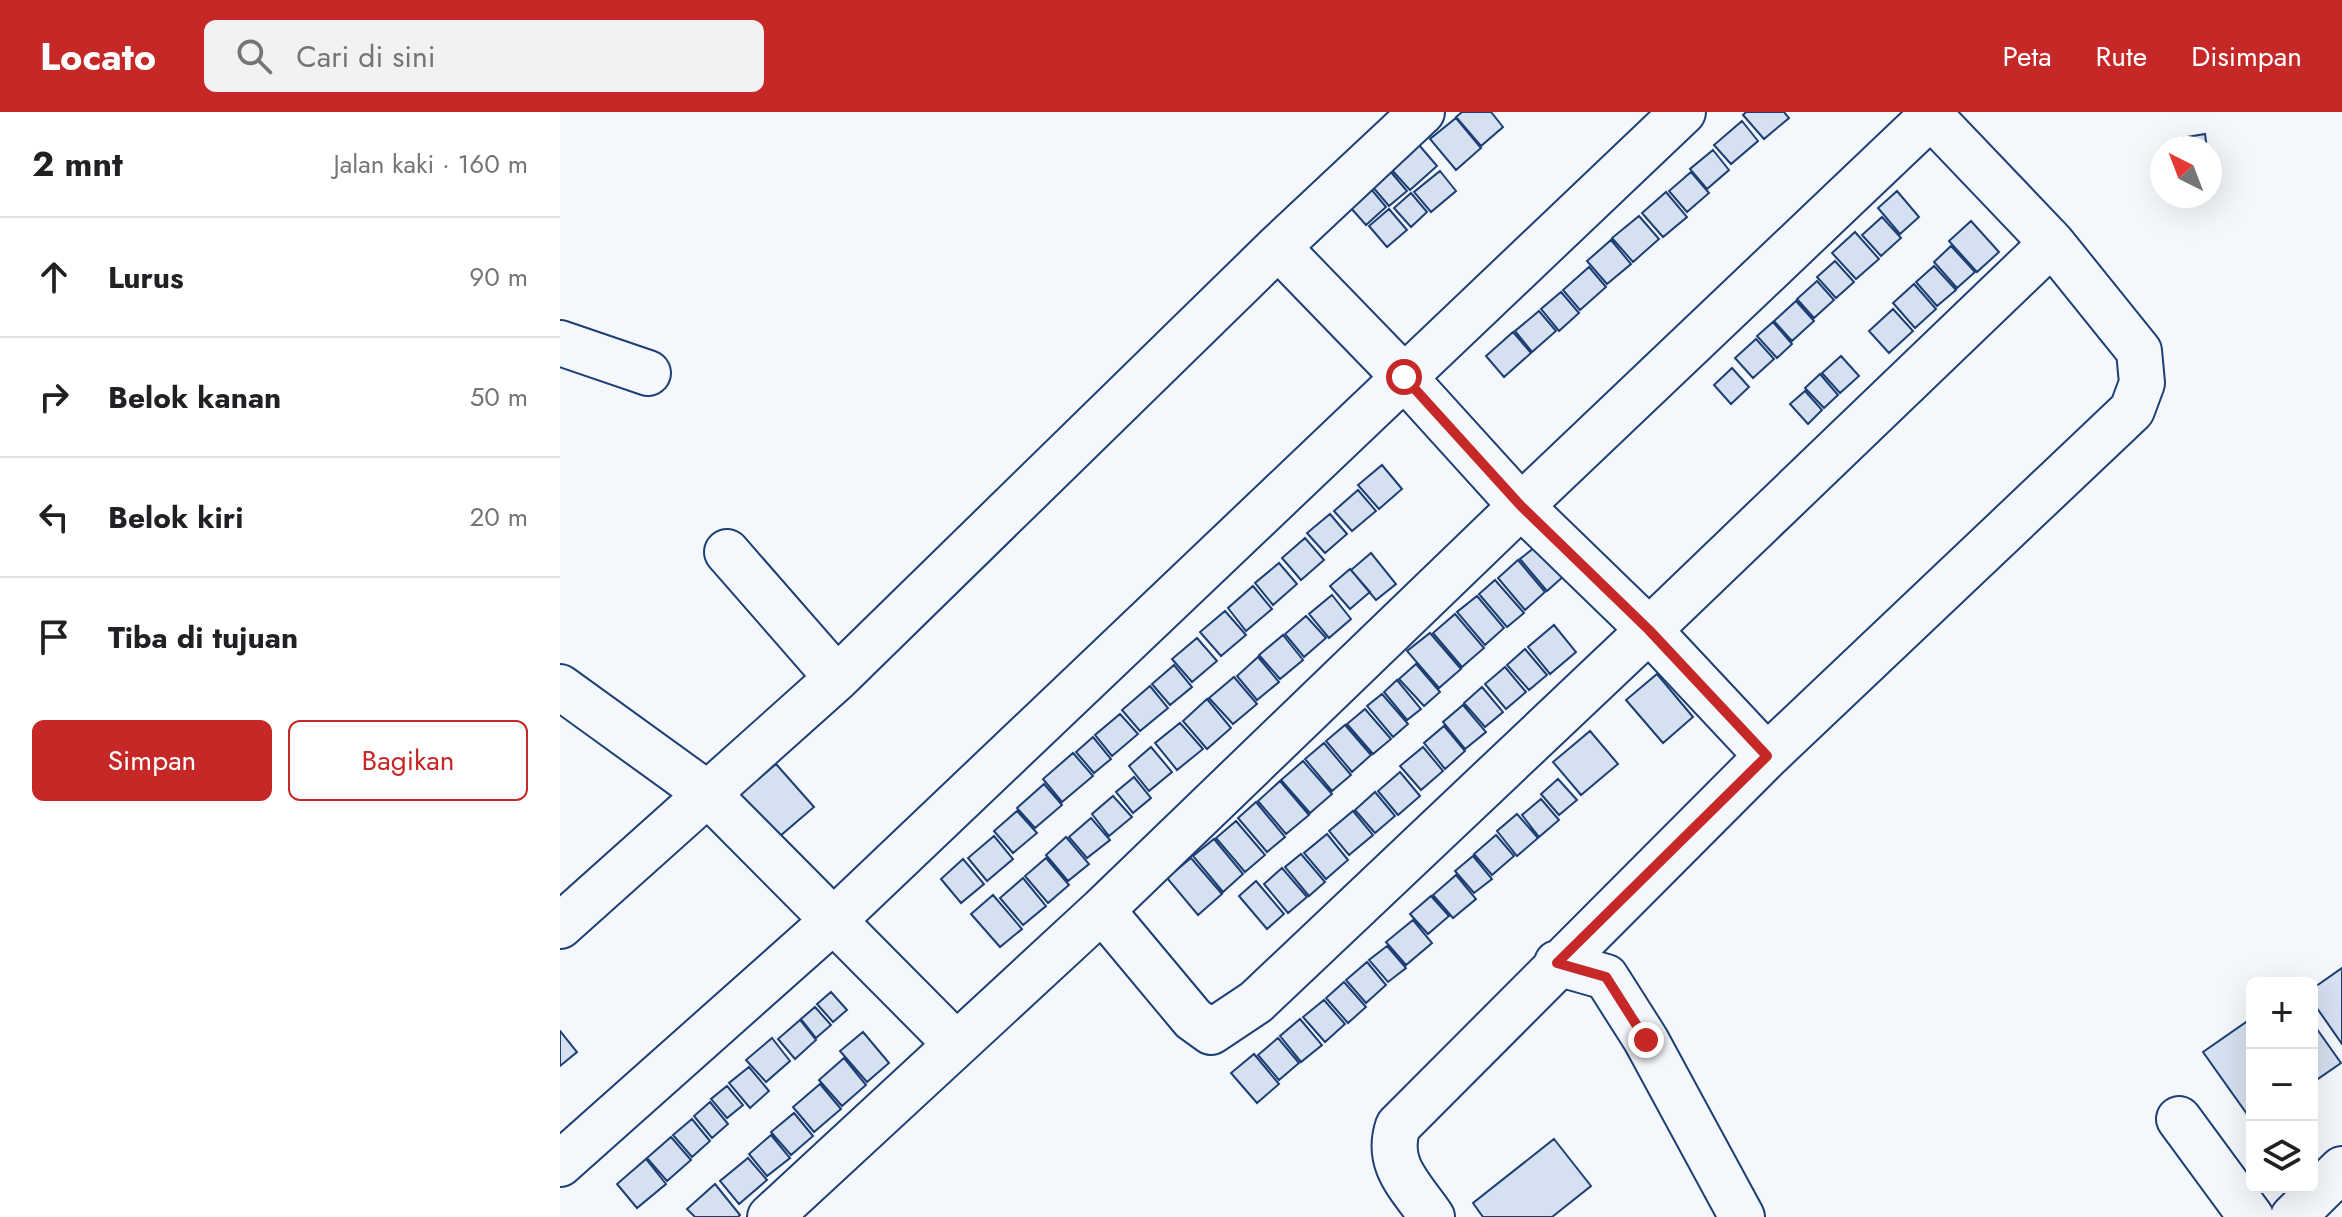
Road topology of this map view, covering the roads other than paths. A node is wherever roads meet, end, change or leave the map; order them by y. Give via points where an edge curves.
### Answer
1 (1422, 112) edge
2 (1683, 112) edge
3 (1929, 114) edge
4 (2052, 243) junction
5 (1278, 247) junction
6 (560, 343) edge
7 (648, 373) dead end
8 (1404, 377) junction
9 (1521, 506) junction
10 (727, 552) dead end
11 (1649, 630) junction
12 (837, 678) junction
13 (560, 687) edge
14 (1767, 756) junction
15 (708, 794) junction
16 (1102, 910) junction
17 (834, 920) junction
18 (560, 926) edge
19 (1557, 963) junction
20 (956, 1044) junction
21 (2179, 1119) dead end
22 (560, 1164) edge
23 (2342, 1169) edge
24 (770, 1217) edge
25 (1432, 1217) edge
26 (1742, 1217) edge
27 (2251, 1217) edge
28 (2293, 1217) edge

1 - 5 street
2 - 8 street
3 - 4 street
3 - 9 street
4 - 11 street
4 - 14 street via 2139,351 2142,383 2132,410
5 - 8 street
5 - 12 street
6 - 7 street
8 - 9 street
8 - 17 street
9 - 11 street
9 - 16 street
10 - 12 street
11 - 14 street
11 - 16 street via 1256,1002 1211,1032 1193,1019
12 - 15 street
13 - 15 street
14 - 19 street
15 - 17 street
15 - 18 street
16 - 20 street
17 - 20 street
17 - 22 street
19 - 25 street via 1398,1126 1391,1147 1398,1167
19 - 26 street via 1606,977
20 - 24 street
21 - 27 street
23 - 28 street

